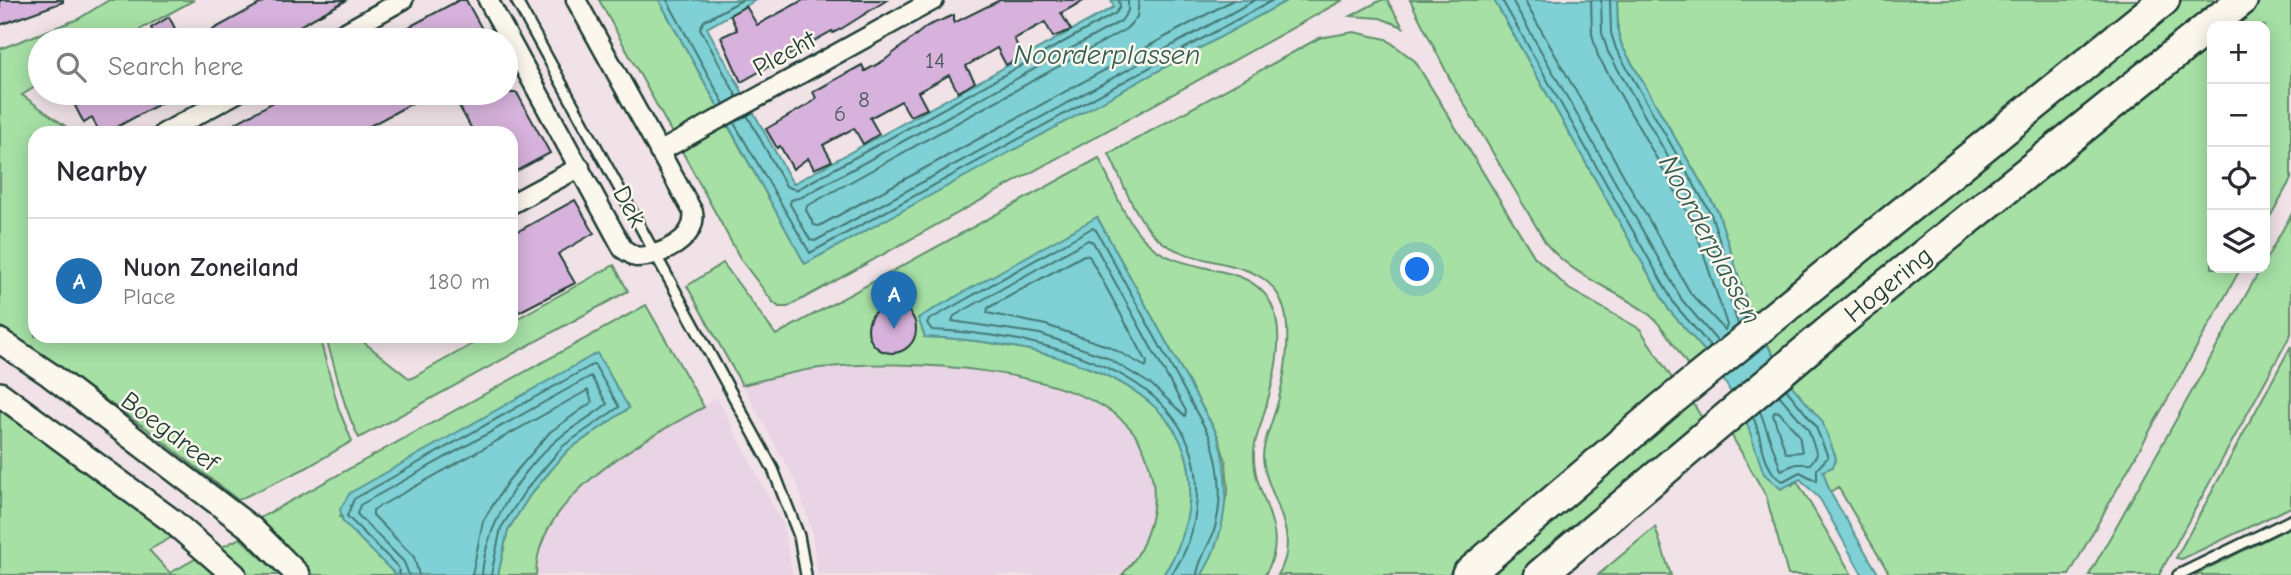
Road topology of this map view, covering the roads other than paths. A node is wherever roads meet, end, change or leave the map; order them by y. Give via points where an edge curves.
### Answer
1 (403, 0) edge
2 (488, 0) edge
3 (516, 0) edge
4 (576, 0) edge
5 (934, 0) edge
6 (2164, 0) edge
7 (2242, 0) edge
8 (353, 28) edge
9 (503, 28) edge
10 (518, 54) edge
11 (215, 105) edge
12 (177, 126) edge
13 (659, 152) junction
14 (580, 167) junction
15 (518, 200) edge
16 (655, 254) junction
17 (0, 341) edge
18 (0, 394) edge
19 (2291, 520) edge
20 (234, 575) edge
21 (298, 575) edge
22 (806, 575) edge
23 (1467, 575) edge
24 (1540, 575) edge
25 (2178, 575) edge

1 - 8 street
2 - 9 street, Dek
3 - 16 lane
4 - 13 street, Dek
5 - 13 street, Plecht
6 - 23 highway, Hogering via 1663,407
7 - 24 highway, Hogering via 1834,327
10 - 14 street, Dek
11 - 12 street
13 - 16 street, Dek via 694,218 686,237
14 - 15 street
14 - 16 street, Dek via 623,249 636,257
16 - 22 lane via 773,469 799,537
17 - 21 street, Boegdreef via 252,529
18 - 20 street via 171,520
19 - 25 lane

